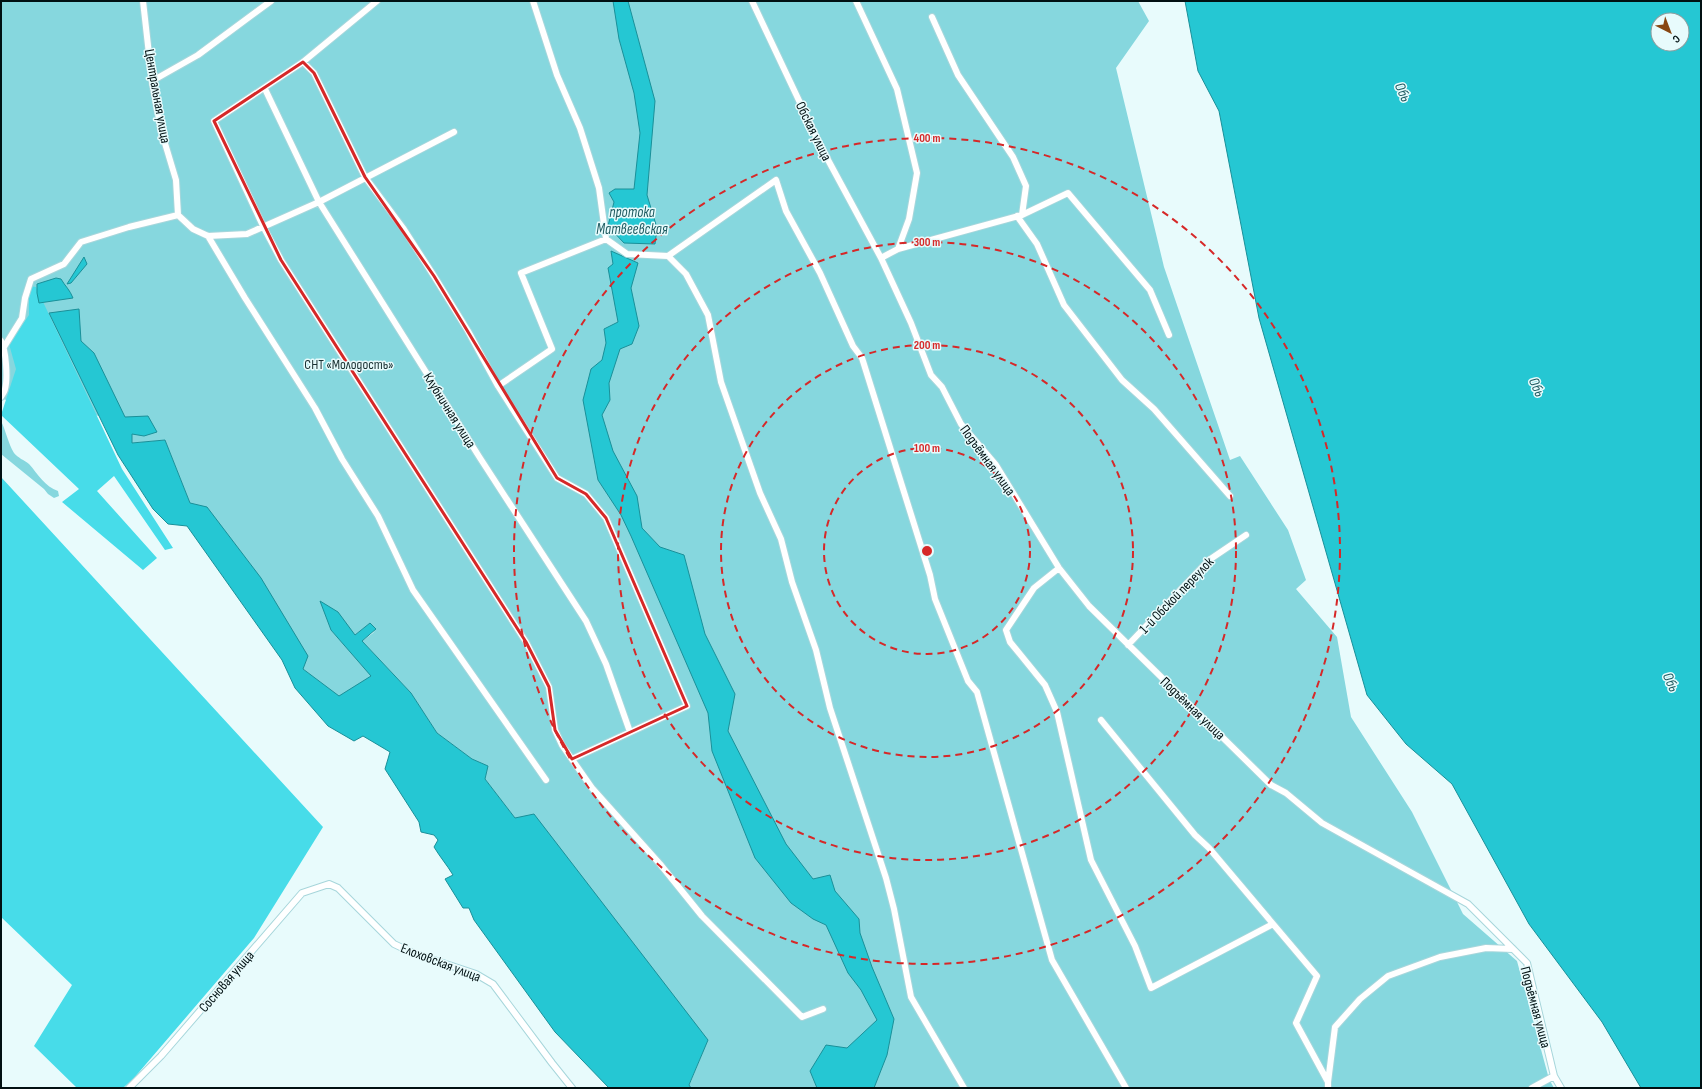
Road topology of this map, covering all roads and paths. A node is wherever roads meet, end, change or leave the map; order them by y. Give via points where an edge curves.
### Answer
1 (143, 1) edge
2 (271, 1) edge
3 (377, 1) edge
4 (533, 1) edge
5 (752, 1) edge
6 (856, 1) edge
7 (932, 17) dead end
8 (303, 62) junction
9 (152, 81) junction
10 (265, 88) junction
11 (454, 132) dead end
12 (365, 177) junction
13 (319, 202) junction
14 (178, 214) junction
15 (1020, 215) junction
16 (263, 226) junction
17 (208, 236) junction
18 (606, 239) junction
19 (898, 249) junction
20 (668, 256) junction
21 (881, 258) junction
22 (1169, 335) dead end
23 (3, 344) edge
24 (498, 386) junction
25 (1, 397) edge
26 (1230, 496) dead end
27 (1246, 535) dead end
28 (1059, 568) junction
29 (1128, 645) junction
30 (1101, 720) dead end
31 (630, 732) junction
32 (572, 759) junction
33 (546, 780) dead end
34 (329, 884) joint
35 (1273, 924) junction
36 (1513, 949) junction
37 (824, 1009) dead end
38 (1554, 1076) junction
39 (1328, 1085) edge
40 (129, 1088) edge
41 (572, 1088) edge
42 (964, 1088) edge
43 (1126, 1088) edge
44 (1532, 1088) edge
45 (1561, 1088) edge

1 - 9 street, Центральная улица
2 - 9 street via 198,55
3 - 8 street
4 - 18 street via 557,74 580,128 599,188
5 - 21 street, Обская улица via 820,145
6 - 19 street via 897,89 917,173 908,219
7 - 15 street via 958,75 1014,157 1026,186
8 - 10 street
8 - 12 street via 314,73
9 - 14 street, Центральная улица via 161,130 176,180
10 - 13 street, Клубничная улица
10 - 16 street via 214,121
11 - 12 street
12 - 13 street
12 - 24 street via 415,246 468,331
13 - 16 street
13 - 31 street, Клубничная улица via 586,621 606,664
14 - 17 street via 193,229
14 - 23 street via 81,242 64,264 31,279 22,318
15 - 19 street
15 - 22 street via 1068,193 1150,290
15 - 26 street via 1037,244 1064,305 1122,380 1154,409
16 - 17 street via 247,234
16 - 32 street via 285,267 526,642 549,687 555,730
17 - 33 street via 315,408 342,459 378,516 413,590
18 - 20 street via 627,254
18 - 24 street via 521,273 552,349
19 - 21 street
20 - 42 street via 686,274 708,315 721,382 760,493 781,539 792,582 816,650 830,708 886,878 911,997
20 - 43 street via 776,180 786,211 820,273 853,346 862,358 930,575 935,599 968,681 977,692 1052,960
21 - 28 street, Подъёмная улица via 911,323 931,375 942,387 961,424 996,465
23 - 25 street via 5,388
24 - 31 street via 557,478 586,494 606,518 687,706
27 - 29 street, 1-й Обской переулок via 1209,560
28 - 29 street, Подъёмная улица via 1089,606
28 - 35 street via 1034,588 1006,630 1010,642 1045,685 1057,712 1091,860 1135,946 1151,988
29 - 36 street, Подъёмная улица via 1271,785 1286,793 1322,823 1468,904
30 - 35 street via 1195,835
31 - 32 street
32 - 37 street via 592,788 660,864 702,916 802,1017
34 - 40 street, Сосновая улица via 302,894 162,1056
34 - 41 street, Елоховская улица via 338,888 394,944 476,974 493,984
35 - 39 street via 1317,976 1296,1023
36 - 38 street, Подъёмная улица via 1527,963
36 - 39 street via 1486,948 1440,957 1388,976 1360,999 1336,1026
38 - 44 street
38 - 45 street, Подъёмная улица

